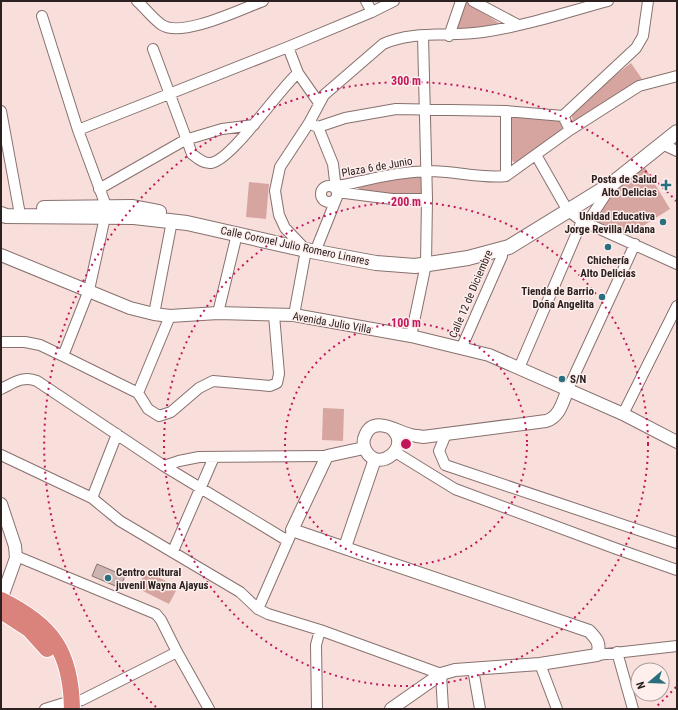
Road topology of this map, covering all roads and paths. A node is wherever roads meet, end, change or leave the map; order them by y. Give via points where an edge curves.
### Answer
1 (137, 1) edge
2 (263, 1) edge
3 (366, 1) edge
4 (394, 1) edge
5 (461, 1) edge
6 (473, 1) edge
7 (608, 1) edge
8 (648, 1) edge
9 (372, 12) junction
10 (42, 16) dead end
11 (518, 25) junction
12 (423, 36) junction
13 (449, 36) junction
14 (288, 47) junction
15 (153, 50) dead end
16 (298, 73) junction
17 (677, 76) edge
18 (169, 95) junction
19 (319, 103) junction
20 (425, 110) junction
21 (506, 111) junction
22 (1, 115) edge
23 (563, 116) junction
24 (254, 125) junction
25 (313, 125) junction
26 (78, 130) junction
27 (570, 130) junction
28 (677, 132) edge
29 (185, 140) junction
30 (662, 144) junction
31 (677, 152) edge
32 (536, 155) junction
33 (426, 171) junction
34 (506, 176) junction
35 (613, 183) junction
36 (99, 188) junction
37 (336, 190) junction
38 (427, 200) junction
39 (325, 201) junction
40 (19, 209) junction
41 (1, 211) edge
42 (331, 211) junction
43 (568, 211) junction
44 (106, 212) junction
45 (1, 214) edge
46 (172, 221) junction
47 (584, 222) junction
48 (187, 223) junction
49 (237, 234) junction
50 (634, 244) junction
51 (502, 249) junction
52 (311, 251) junction
53 (1, 255) edge
54 (426, 264) junction
55 (677, 264) edge
56 (89, 290) junction
57 (677, 306) edge
58 (218, 313) junction
59 (154, 314) junction
60 (274, 315) junction
61 (294, 315) junction
62 (170, 316) junction
63 (411, 336) junction
64 (1, 342) edge
65 (461, 349) junction
66 (64, 356) junction
67 (520, 368) junction
68 (1, 389) edge
69 (568, 389) junction
70 (138, 393) junction
71 (623, 414) junction
72 (391, 428) junction
73 (117, 434) junction
74 (446, 434) junction
75 (424, 437) junction
76 (676, 439) edge
77 (364, 448) junction
78 (397, 450) junction
79 (1, 454) edge
80 (327, 456) junction
81 (214, 457) junction
82 (375, 459) junction
83 (164, 466) junction
84 (200, 488) junction
85 (92, 498) junction
86 (1, 504) edge
87 (290, 535) junction
88 (677, 543) edge
89 (344, 547) junction
90 (173, 551) junction
91 (16, 556) junction
92 (677, 570) edge
93 (1, 600) edge
94 (258, 609) junction
95 (4, 615) edge
96 (320, 630) junction
97 (677, 646) edge
98 (177, 652) junction
99 (617, 652) junction
100 (597, 655) junction
101 (540, 664) junction
102 (474, 669) junction
103 (441, 674) junction
104 (67, 706) edge
105 (45, 709) edge
106 (209, 709) edge
107 (317, 709) edge
108 (391, 709) edge
109 (443, 709) edge
110 (480, 709) edge
111 (557, 709) edge
112 (633, 709) edge

1 - 2 street via 163,25 181,28 198,26
3 - 9 street
4 - 9 street
5 - 13 street
6 - 11 street
7 - 11 street
8 - 23 street via 643,36 636,48
9 - 14 street
10 - 26 street
11 - 13 street
12 - 13 street
12 - 19 street via 392,40 383,44 324,95
12 - 20 street
14 - 16 street
14 - 18 street
15 - 18 street
16 - 19 street
16 - 24 street via 289,80
17 - 27 street via 639,86
18 - 26 street
18 - 29 street
19 - 25 street
20 - 21 street
20 - 25 street via 396,109
20 - 33 street
21 - 23 street
21 - 34 street
22 - 40 street
23 - 27 street
24 - 29 street via 222,129
24 - 29 street via 233,148 211,163 199,160 192,154
25 - 37 street via 333,164
25 - 52 street via 280,167 275,191 279,215 285,228
26 - 36 street
27 - 32 street
28 - 30 main road, Calle Coronel Julio Romero Linares
29 - 36 street
30 - 31 street
30 - 35 main road, Calle Coronel Julio Romero Linares
32 - 34 street
32 - 43 street
33 - 34 street, Plaza 6 de Junio
33 - 37 street, Plaza 6 de Junio via 389,175
33 - 38 street
35 - 43 main road, Calle Coronel Julio Romero Linares
35 - 47 street
36 - 44 street
37 - 38 street, Plaza 6 de Junio via 392,199
37 - 39 street via 333,201
37 - 39 street via 327,186 322,191
37 - 42 street
38 - 54 street
39 - 42 street
40 - 41 main road, Calle Coronel Julio Romero Linares
40 - 44 main road, Calle Coronel Julio Romero Linares
42 - 52 street
43 - 47 street
43 - 51 main road, Calle Coronel Julio Romero Linares
44 - 45 main road, Calle Coronel Julio Romero Linares via 6,216
44 - 46 main road, Calle Coronel Julio Romero Linares
44 - 48 main road, Calle Coronel Julio Romero Linares via 133,206 168,214
44 - 56 street
46 - 48 main road, Calle Coronel Julio Romero Linares
46 - 59 street
47 - 50 street
47 - 67 street
48 - 49 main road, Calle Coronel Julio Romero Linares
49 - 52 main road, Calle Coronel Julio Romero Linares
49 - 58 street
50 - 55 street
50 - 69 street
51 - 54 main road, Calle Coronel Julio Romero Linares via 468,258
51 - 65 street, Calle 12 de Diciembre via 502,256
52 - 54 main road, Calle Coronel Julio Romero Linares via 376,263 415,266
52 - 61 street
53 - 56 street, Avenida Julio Villa
54 - 63 street
56 - 59 street, Avenida Julio Villa via 130,308
56 - 66 street
57 - 71 street
58 - 60 street, Avenida Julio Villa
58 - 62 street, Avenida Julio Villa
59 - 62 street, Avenida Julio Villa
60 - 61 street, Avenida Julio Villa
60 - 70 street via 279,374 277,383 270,386 213,381 199,388 171,412 159,416 148,409
61 - 63 street, Avenida Julio Villa
62 - 70 street
63 - 65 street, Avenida Julio Villa
64 - 66 street via 40,345
65 - 67 street, Avenida Julio Villa via 490,355
66 - 70 street
67 - 69 street, Avenida Julio Villa
68 - 73 street via 24,378 37,381
69 - 71 street, Avenida Julio Villa
69 - 74 street via 554,419
71 - 76 street, Avenida Julio Villa
72 - 75 street
72 - 77 street via 383,425 371,428 364,437
72 - 78 street via 397,435
73 - 83 street
73 - 85 street
74 - 75 street
74 - 88 street via 439,451 446,465
75 - 78 street
77 - 80 street
77 - 82 street
78 - 82 street via 385,459
78 - 92 street via 455,488
79 - 85 street
80 - 81 street
80 - 87 street
81 - 83 street via 185,460
81 - 84 street
82 - 89 street
83 - 84 street
84 - 87 street
84 - 90 street
85 - 90 street via 120,521
86 - 91 street
87 - 89 street
87 - 94 street
89 - 100 street via 589,631 597,639 600,647
90 - 94 street via 240,592
91 - 93 street
91 - 98 street via 150,611 161,620
93 - 104 highway via 25,612 50,634 66,663
94 - 96 street
95 - 104 highway via 29,629 52,657
96 - 103 street
96 - 107 street via 316,645
97 - 99 street
98 - 104 street
98 - 106 street
99 - 100 street
99 - 112 street
100 - 101 street
101 - 102 street
101 - 111 street
102 - 103 street
102 - 110 street
103 - 108 street
103 - 109 street
104 - 105 street

